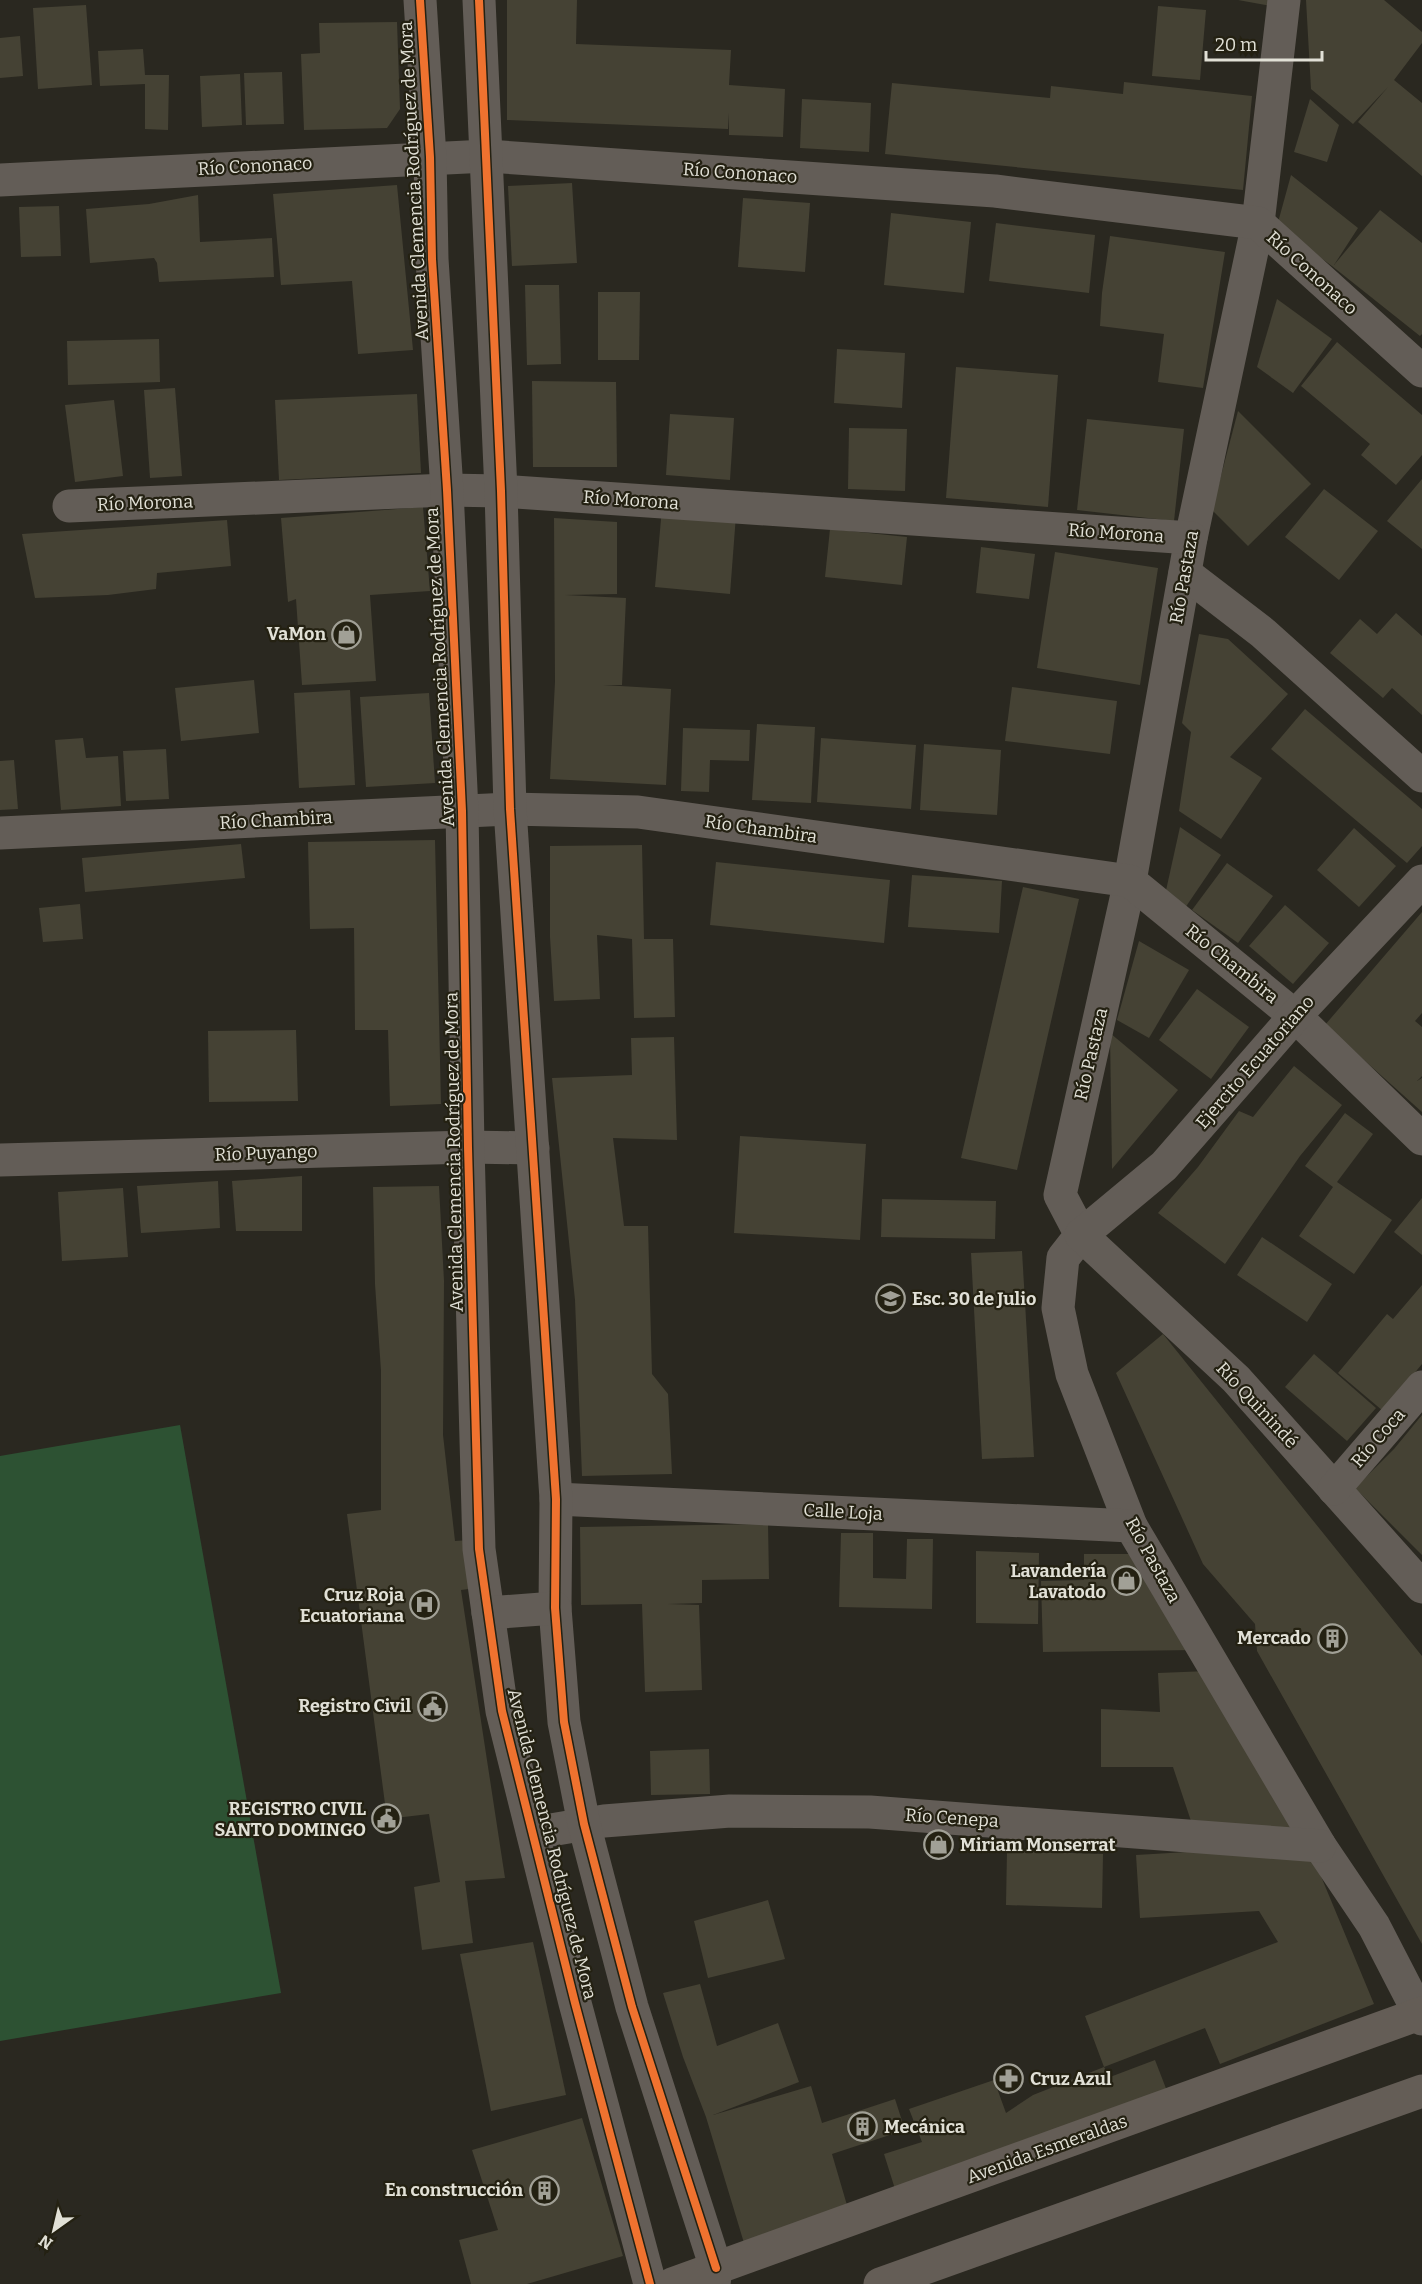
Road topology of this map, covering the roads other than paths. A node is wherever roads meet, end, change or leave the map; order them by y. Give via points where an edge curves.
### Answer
1 (420, 0) edge
2 (479, 0) edge
3 (1284, 0) edge
4 (488, 156) junction
5 (430, 157) junction
6 (0, 180) edge
7 (1258, 223) junction
8 (1422, 371) edge
9 (447, 490) junction
10 (501, 491) junction
11 (69, 506) dead end
12 (1191, 538) junction
13 (1185, 573) junction
14 (1422, 776) edge
15 (510, 809) junction
16 (462, 811) junction
17 (0, 833) edge
18 (1130, 881) junction
19 (1422, 881) edge
20 (1295, 1016) junction
21 (1422, 1139) edge
22 (468, 1147) junction
23 (533, 1148) junction
24 (0, 1160) edge
25 (1081, 1235) junction
26 (1422, 1387) edge
27 (1334, 1489) junction
28 (556, 1499) junction
29 (1131, 1526) junction
30 (1422, 1587) edge
31 (555, 1608) junction
32 (488, 1613) junction
33 (584, 1824) junction
34 (533, 1833) junction
35 (1320, 1846) junction
36 (1421, 2015) edge
37 (1422, 2091) edge
38 (715, 2276) edge
39 (650, 2284) edge
40 (672, 2284) edge
41 (880, 2284) edge

1 - 5 street, Avenida Clemencia Rodríguez de Mora
2 - 4 street, Avenida Clemencia Rodríguez de Mora
3 - 7 street, Río Pastaza
4 - 5 street, Río Cononaco
4 - 7 street, Río Cononaco via 995,191
4 - 10 street, Avenida Clemencia Rodríguez de Mora
5 - 6 street, Río Cononaco
5 - 9 street, Avenida Clemencia Rodríguez de Mora via 432,259
7 - 8 street, Río Cononaco
7 - 12 street, Río Pastaza
9 - 10 street, Río Morona
9 - 11 street, Río Morona
9 - 16 street, Avenida Clemencia Rodríguez de Mora
10 - 12 street, Río Morona
10 - 15 street, Avenida Clemencia Rodríguez de Mora
12 - 13 street, Río Pastaza
13 - 14 street via 1263,633
13 - 18 street, Río Pastaza
15 - 16 street, Río Chambira
15 - 18 street, Río Chambira via 638,812
15 - 23 street, Avenida Clemencia Rodríguez de Mora
16 - 17 street, Río Chambira
16 - 22 street, Avenida Clemencia Rodríguez de Mora
18 - 20 street, Río Chambira
18 - 25 street, Río Pastaza via 1060,1196
19 - 20 street, Ejercito Ecuatoriano
20 - 21 street, Río Chambira
20 - 25 street, Ejercito Ecuatoriano via 1164,1166
22 - 23 street, Río Puyango
22 - 24 street, Río Puyango
22 - 32 street, Avenida Clemencia Rodríguez de Mora via 479,1549
23 - 28 street, Avenida Clemencia Rodríguez de Mora
25 - 27 street, Río Quinindé via 1236,1378
25 - 29 street, Río Pastaza via 1063,1258 1058,1308 1072,1374
26 - 27 street, Río Coca
27 - 30 street, Río Quinindé
28 - 29 street, Calle Loja
28 - 31 street, Avenida Clemencia Rodríguez de Mora
29 - 35 street, Río Pastaza
31 - 32 street
31 - 33 street, Avenida Clemencia Rodríguez de Mora via 564,1722
32 - 34 street, Avenida Clemencia Rodríguez de Mora via 502,1711
33 - 34 street, Río Cenepa
33 - 35 street, Río Cenepa via 730,1811 870,1812
33 - 38 street, Avenida Clemencia Rodríguez de Mora via 632,2007
34 - 39 street, Avenida Clemencia Rodríguez de Mora
35 - 36 street, Río Pastaza via 1374,1926
36 - 38 main road, Avenida Esmeraldas
37 - 41 main road
38 - 40 main road, Avenida Esmeraldas

